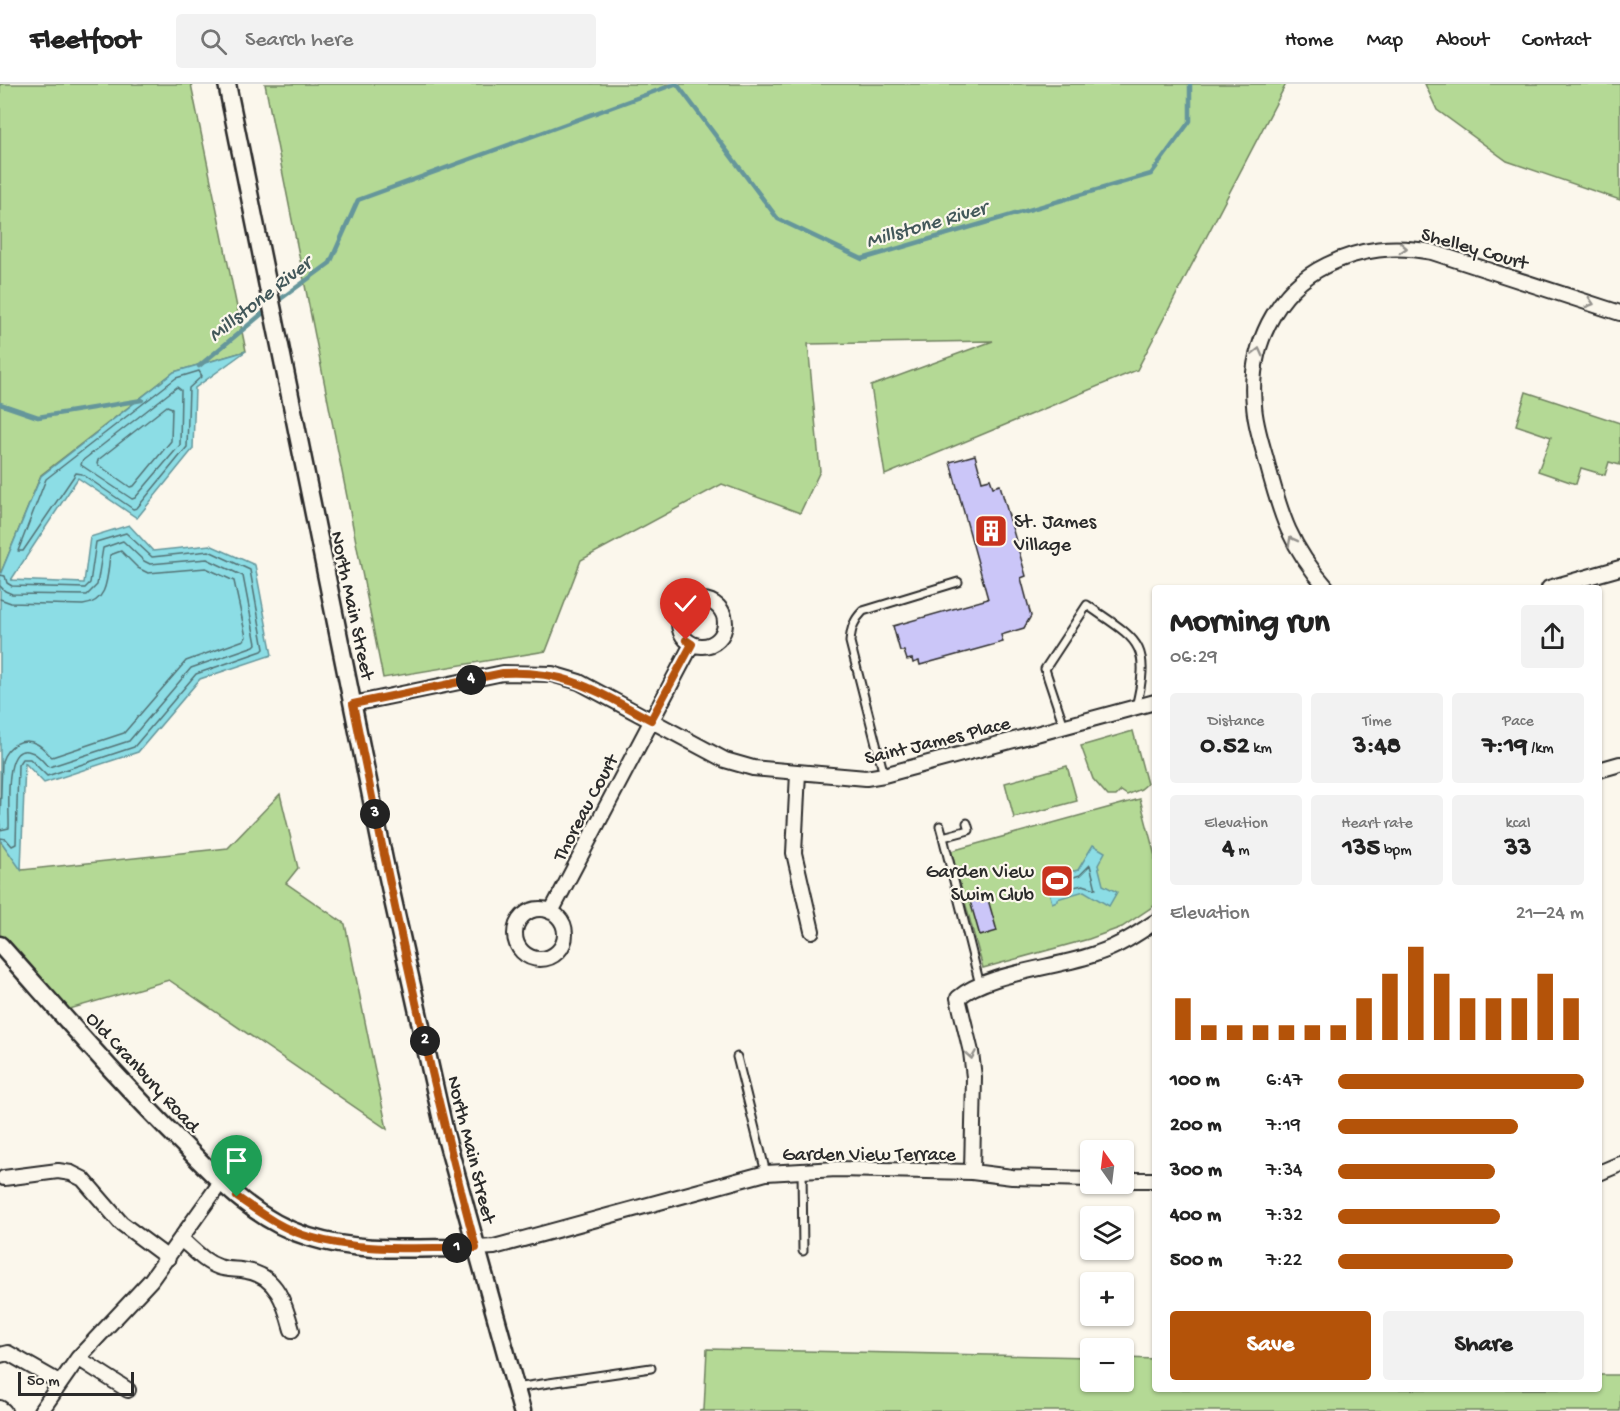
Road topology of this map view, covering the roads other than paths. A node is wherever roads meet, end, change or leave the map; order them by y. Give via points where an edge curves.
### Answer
1 (227, 84) edge
2 (1620, 313) edge
3 (1620, 568) edge
4 (958, 582) dead end
5 (1325, 585) edge
6 (1560, 585) edge
7 (692, 644) dead end
8 (1152, 703) edge
9 (353, 704) junction
10 (1136, 707) junction
11 (651, 720) junction
12 (1064, 726) junction
13 (1620, 765) edge
14 (1602, 769) edge
15 (798, 773) junction
16 (884, 775) junction
17 (967, 823) dead end
18 (940, 826) dead end
19 (943, 837) junction
20 (551, 912) dead end
21 (1152, 924) edge
22 (812, 931) dead end
23 (0, 945) edge
24 (980, 985) junction
25 (737, 1057) dead end
26 (1620, 1164) edge
27 (802, 1170) junction
28 (972, 1172) junction
29 (1602, 1172) edge
30 (766, 1173) junction
31 (4, 1178) dead end
32 (1080, 1179) edge
33 (1134, 1180) edge
34 (1152, 1180) edge
35 (221, 1182) junction
36 (181, 1239) junction
37 (476, 1248) junction
38 (802, 1251) dead end
39 (168, 1258) junction
40 (292, 1330) dead end
41 (0, 1355) edge
42 (78, 1358) junction
43 (651, 1368) dead end
44 (60, 1382) junction
45 (515, 1388) junction
46 (128, 1390) dead end
47 (0, 1408) edge
48 (4, 1411) edge
49 (41, 1411) edge
50 (522, 1411) edge

1 - 9 street, North Main Street
5 -> 2 street, Shelley Court via 1296,548 1283,521 1254,406 1253,381 1262,337 1274,313 1294,288 1344,256 1365,250 1408,248 1432,252
3 - 6 street
4 - 16 lane via 863,611 855,619 850,642
7 - 11 street, Thoreau Court
8 - 10 street, Saint James Place
9 - 11 street, Saint James Place via 503,673 529,672 579,682
9 - 37 street, North Main Street via 445,1134
10 - 12 street, Saint James Place
10 - 12 lane via 1142,682 1140,647 1133,637 1087,605 1046,669
11 - 15 street, Saint James Place via 725,760
11 - 20 street, Thoreau Court
12 - 16 street, Saint James Place
13 - 14 street
15 - 16 street, Saint James Place via 866,778
15 - 22 street via 794,853
17 - 19 lane via 969,830
18 - 19 lane
19 - 24 lane
21 - 24 street via 1097,954
23 - 35 street, Old Cranbury Road via 142,1103
24 -> 28 street via 958,999 974,1077
25 - 30 lane
26 - 29 street
27 - 28 street, Garden View Terrace
27 - 30 street, Garden View Terrace
27 - 38 lane
28 - 32 street, Garden View Terrace
30 - 37 street, Garden View Terrace
31 - 39 street via 71,1173 83,1179 121,1223
33 - 34 street
35 - 36 street
35 - 37 street, Old Cranbury Road via 263,1215 308,1237 373,1249
36 - 39 street
36 - 40 street via 220,1268 249,1271 272,1283 281,1295
37 - 45 street, North Main Street
39 - 42 street
41 - 44 street via 8,1353
42 - 44 street
42 - 46 street
43 - 45 lane
44 - 49 street
45 - 50 street, North Main Street
47 - 48 street

